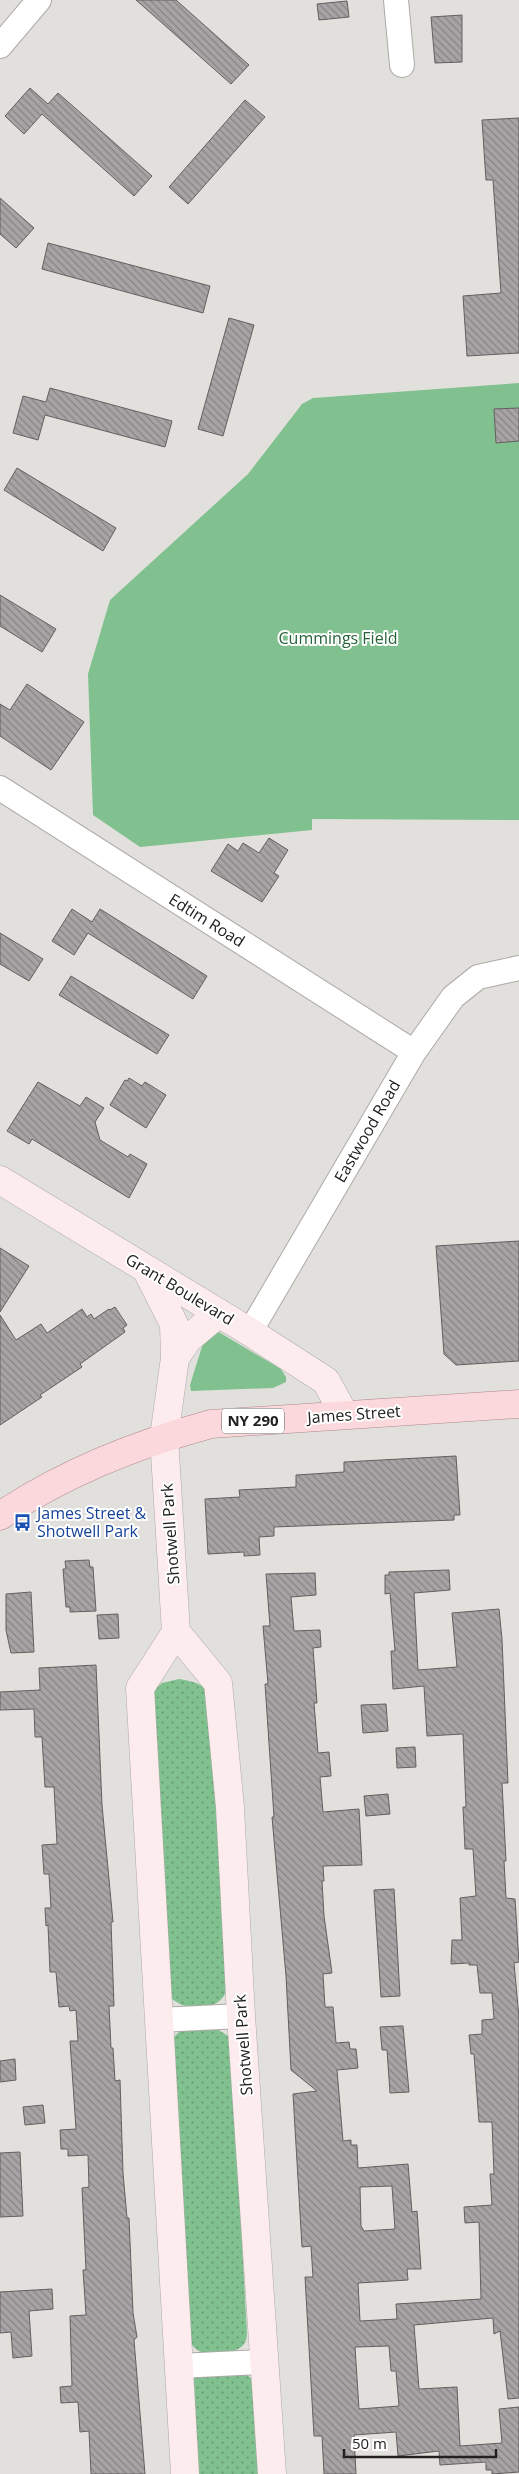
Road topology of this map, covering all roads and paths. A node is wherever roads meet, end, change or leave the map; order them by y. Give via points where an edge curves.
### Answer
1 (39, 0) edge
2 (396, 0) edge
3 (0, 46) edge
4 (402, 65) dead end
5 (0, 788) edge
6 (519, 968) edge
7 (414, 1052) junction
8 (0, 1180) edge
9 (146, 1269) junction
10 (219, 1313) junction
11 (250, 1332) junction
12 (175, 1358) junction
13 (519, 1404) edge
14 (344, 1414) junction
15 (164, 1437) junction
16 (0, 1516) edge
17 (176, 1632) junction
18 (241, 2016) junction
19 (158, 2020) junction
20 (263, 2362) junction
21 (178, 2366) junction
22 (185, 2474) edge
23 (272, 2474) edge

1 - 3 street
2 - 4 street
5 - 7 street, Edtim Road
6 - 7 street, Eastwood Road via 478,977 453,997
7 - 11 street, Eastwood Road
8 - 9 street, Grant Boulevard
9 - 10 street, Grant Boulevard
9 - 12 street, Shotwell Park via 174,1324
10 - 11 street, Grant Boulevard
10 - 12 street via 188,1339
11 - 14 street, Grant Boulevard via 326,1381
12 - 15 street, Shotwell Park
13 - 14 main road, James Street / NY 290
14 - 15 main road, James Street / NY 290 via 211,1424
15 - 16 main road, James Street / NY 290 via 34,1494
15 - 17 street, Shotwell Park
17 - 18 street, Shotwell Park via 218,1683 230,1807
17 - 19 street via 140,1688
18 - 19 street
18 - 20 street, Shotwell Park
19 - 21 street
20 - 21 street
20 - 23 street, Shotwell Park
21 - 22 street

